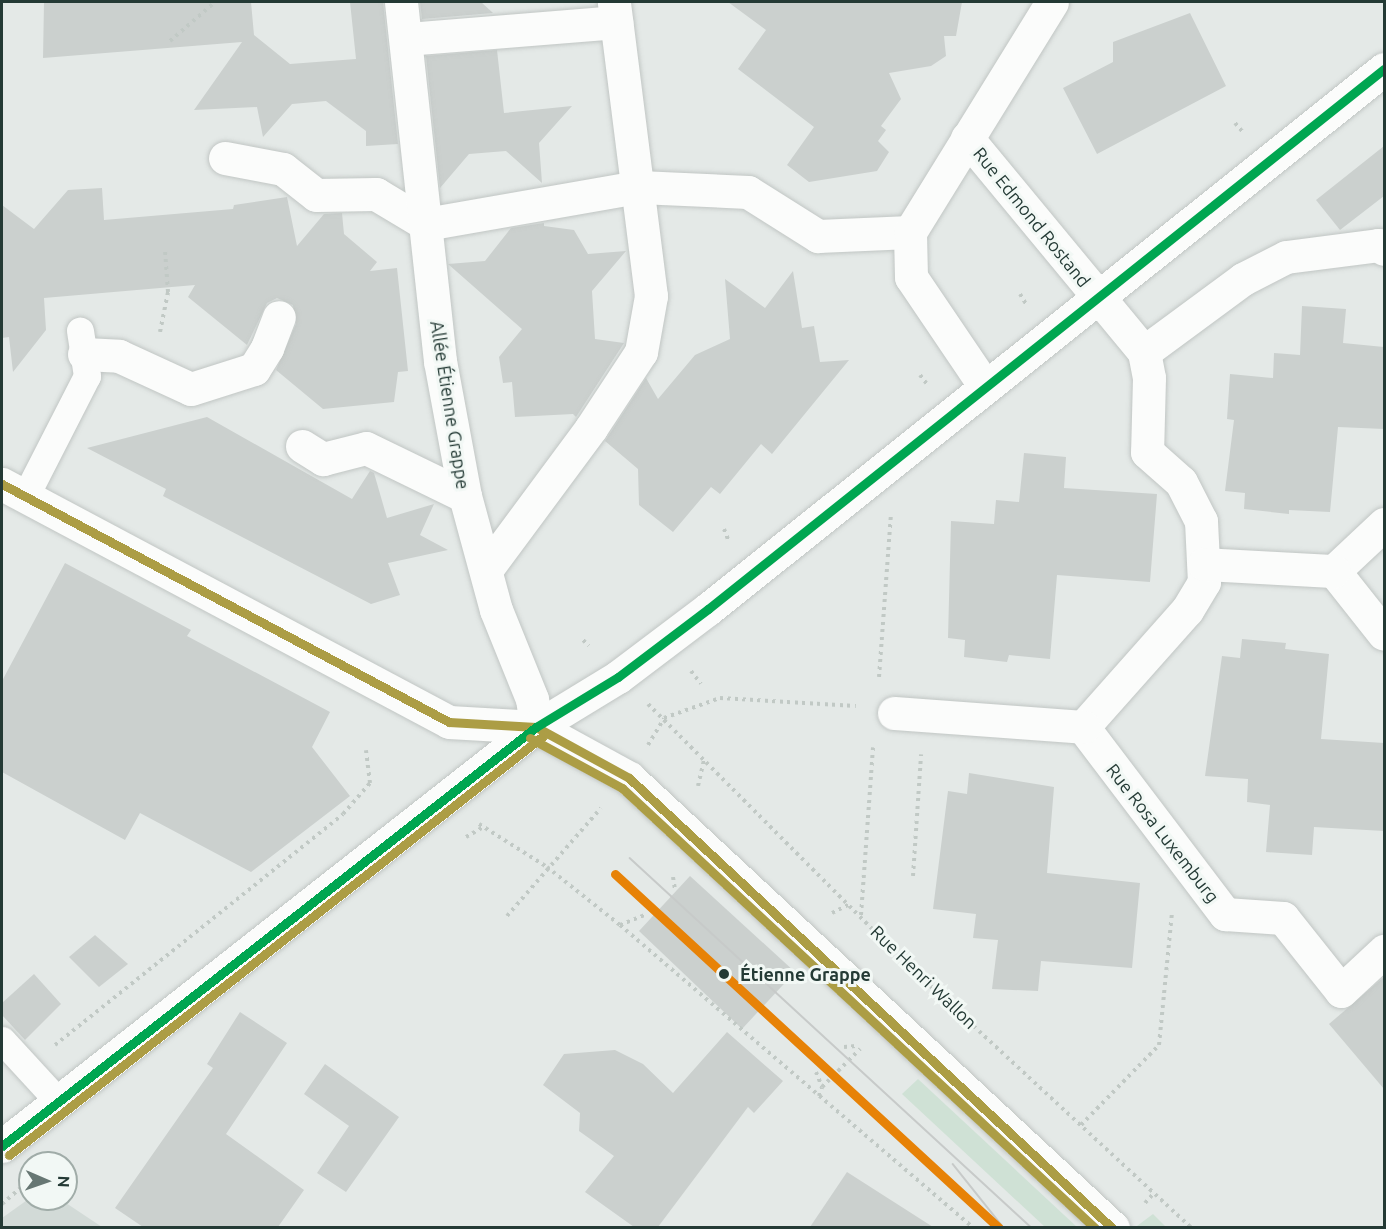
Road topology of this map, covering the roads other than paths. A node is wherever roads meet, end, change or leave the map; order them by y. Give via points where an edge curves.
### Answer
1 (401, 2) edge
2 (1052, 2) edge
3 (615, 12) edge
4 (406, 39) junction
5 (1384, 69) edge
6 (967, 138) junction
7 (225, 158) dead end
8 (639, 187) junction
9 (426, 224) junction
10 (910, 232) junction
11 (1382, 244) edge
12 (1096, 296) junction
13 (279, 317) dead end
14 (82, 342) joint
15 (1144, 352) junction
16 (984, 385) junction
17 (302, 446) dead end
18 (13, 491) edge
19 (465, 496) junction
20 (1384, 524) edge
21 (1204, 564) junction
22 (486, 570) junction
23 (1334, 571) junction
24 (1384, 634) edge
25 (908, 714) road end
26 (536, 727) junction
27 (1083, 727) junction
28 (1384, 951) edge
29 (2, 1040) edge
30 (58, 1101) junction
31 (2, 1146) edge
32 (1113, 1227) edge

1 - 4 street, Allée Étienne Grappe
2 - 6 street, Rue Edmond Rostand
3 - 4 street
3 - 8 street
4 - 9 street, Allée Étienne Grappe
5 - 12 street
6 - 10 street, Rue Edmond Rostand
6 - 12 street, Rue Edmond Rostand
7 - 9 street via 283,169 316,195 376,194
8 - 9 street
8 - 10 street via 748,192 818,236
8 - 22 street via 651,296 641,352 591,428
9 - 19 street, Allée Étienne Grappe via 440,361
10 - 16 street via 911,277
11 - 15 street via 1286,257 1243,279
12 - 15 street
12 - 16 street
13 - 14 street via 254,369 191,389
14 - 18 lane via 87,376
15 - 21 street via 1149,378 1148,452 1180,482 1201,520
16 - 26 street via 708,609 618,677
17 - 19 street via 323,459 366,448
18 - 26 street via 449,722
19 - 22 street, Allée Étienne Grappe
20 - 23 street
21 - 23 street
21 - 27 street via 1204,582 1187,610 1107,695
22 - 26 street, Allée Étienne Grappe via 496,610 532,699
23 - 24 street
25 - 27 street
26 - 30 street
26 - 32 street via 628,778
27 - 28 street, Rue Rosa Luxemburg via 1225,914 1283,918 1341,991
29 - 30 lane
30 - 31 street

